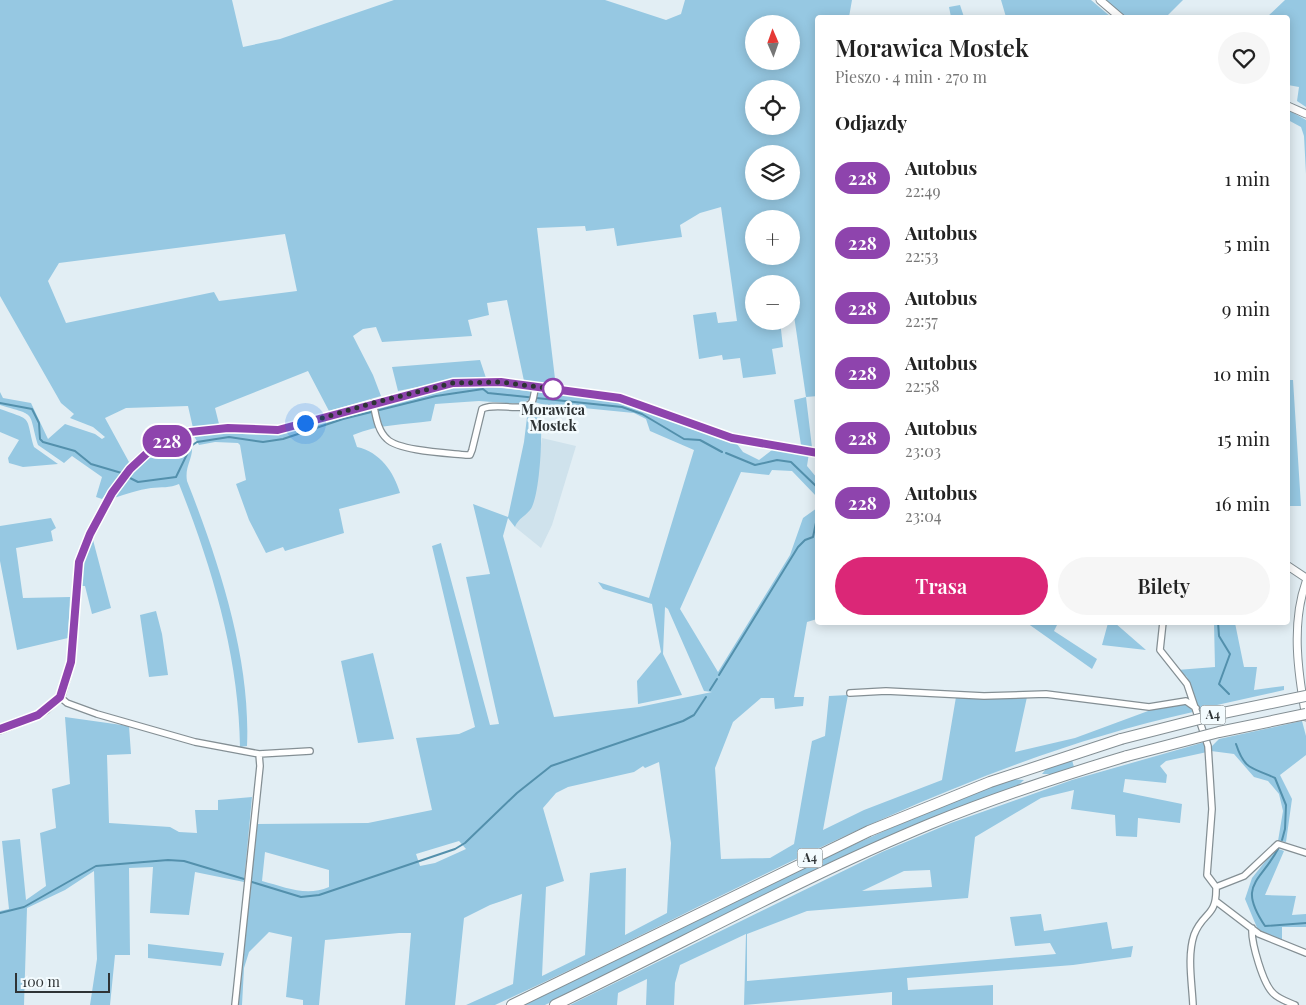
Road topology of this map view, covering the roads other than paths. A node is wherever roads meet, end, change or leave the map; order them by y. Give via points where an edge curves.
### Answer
1 (1100, 0) edge
2 (1118, 15) edge
3 (1290, 107) edge
4 (1306, 114) edge
5 (536, 386) junction
6 (374, 406) junction
7 (815, 452) edge
8 (1290, 568) edge
9 (1306, 580) edge
10 (1163, 625) edge
11 (850, 693) dead end
12 (1306, 696) edge
13 (60, 697) junction
14 (1196, 708) junction
15 (1306, 715) edge
16 (0, 730) edge
17 (310, 751) dead end
18 (259, 754) junction
19 (1306, 853) edge
20 (1216, 887) junction
21 (1216, 902) junction
22 (1252, 928) junction
23 (1306, 954) edge
24 (235, 1005) edge
25 (512, 1005) edge
26 (555, 1005) edge
27 (1193, 1005) edge
28 (1295, 1005) edge

1 - 2 street
3 - 4 street
5 - 6 street via 501,382 453,383
5 - 6 street via 533,397 521,408 495,406 482,409 470,455 393,443 378,426
5 - 7 street via 620,398 732,438
6 - 13 street via 278,430 228,428 190,432 164,442 146,454 120,480 99,515 79,562 71,662
8 - 9 street
9 - 15 street via 1300,603 1297,647
10 - 14 street via 1160,650 1187,684
11 - 14 street via 1046,694 1150,707 1180,700 1190,702
12 - 25 highway, A4, bridge via 1120,739 999,778 869,831
13 - 16 street via 38,715
13 - 18 street via 97,714 195,742
14 - 20 street via 1208,746 1212,809 1208,875
15 - 26 highway, A4, bridge via 1218,732 1127,756 1041,783 929,825 826,871
17 - 18 street
18 - 24 street
19 - 20 street via 1278,844 1244,876
20 - 21 street
21 - 22 street
21 - 27 street via 1193,940
22 - 23 street
22 - 28 street via 1263,977 1269,989

